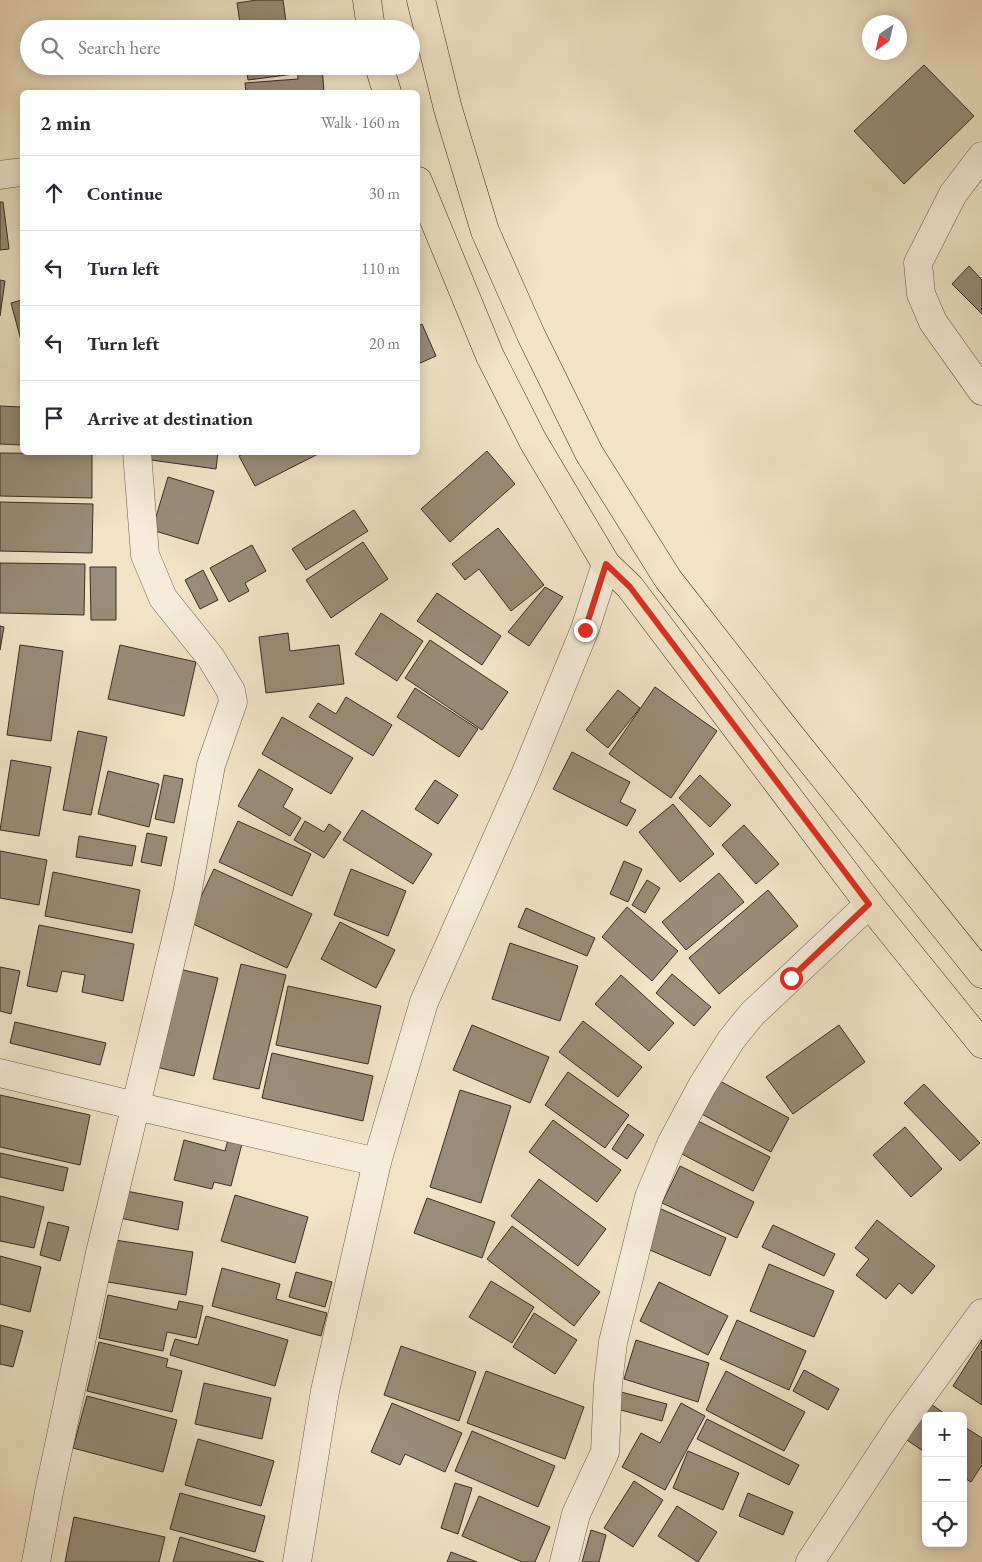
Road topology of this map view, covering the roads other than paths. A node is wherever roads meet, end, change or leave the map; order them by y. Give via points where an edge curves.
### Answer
1 (366, 0) edge
2 (421, 0) edge
3 (369, 20) edge
4 (382, 75) edge
5 (387, 90) edge
6 (982, 156) edge
7 (20, 172) edge
8 (0, 175) edge
9 (420, 187) edge
10 (982, 391) edge
11 (137, 455) edge
12 (606, 564) junction
13 (869, 904) junction
14 (982, 974) edge
15 (982, 1044) edge
16 (0, 1073) edge
17 (136, 1106) junction
18 (377, 1162) junction
19 (982, 1313) edge
20 (36, 1562) edge
21 (297, 1562) edge
22 (564, 1562) edge
23 (810, 1562) edge

1 - 3 main road
2 - 14 main road via 448,109 485,231 589,453 668,579
4 - 5 main road
6 - 10 street via 952,194 918,262 921,294 933,322
7 - 8 street
9 - 12 main road via 494,365 532,441
11 - 17 street via 145,555 163,598 211,658 233,702 211,765 187,894
12 - 13 main road via 630,587
12 - 18 street via 585,630 529,766 424,1002
13 - 15 main road
13 - 22 street via 752,1014 702,1086 672,1142 649,1198 613,1342 605,1452 576,1514
16 - 17 street
17 - 18 street
17 - 20 street via 98,1263
18 - 21 street via 325,1391
19 - 23 street via 901,1424

